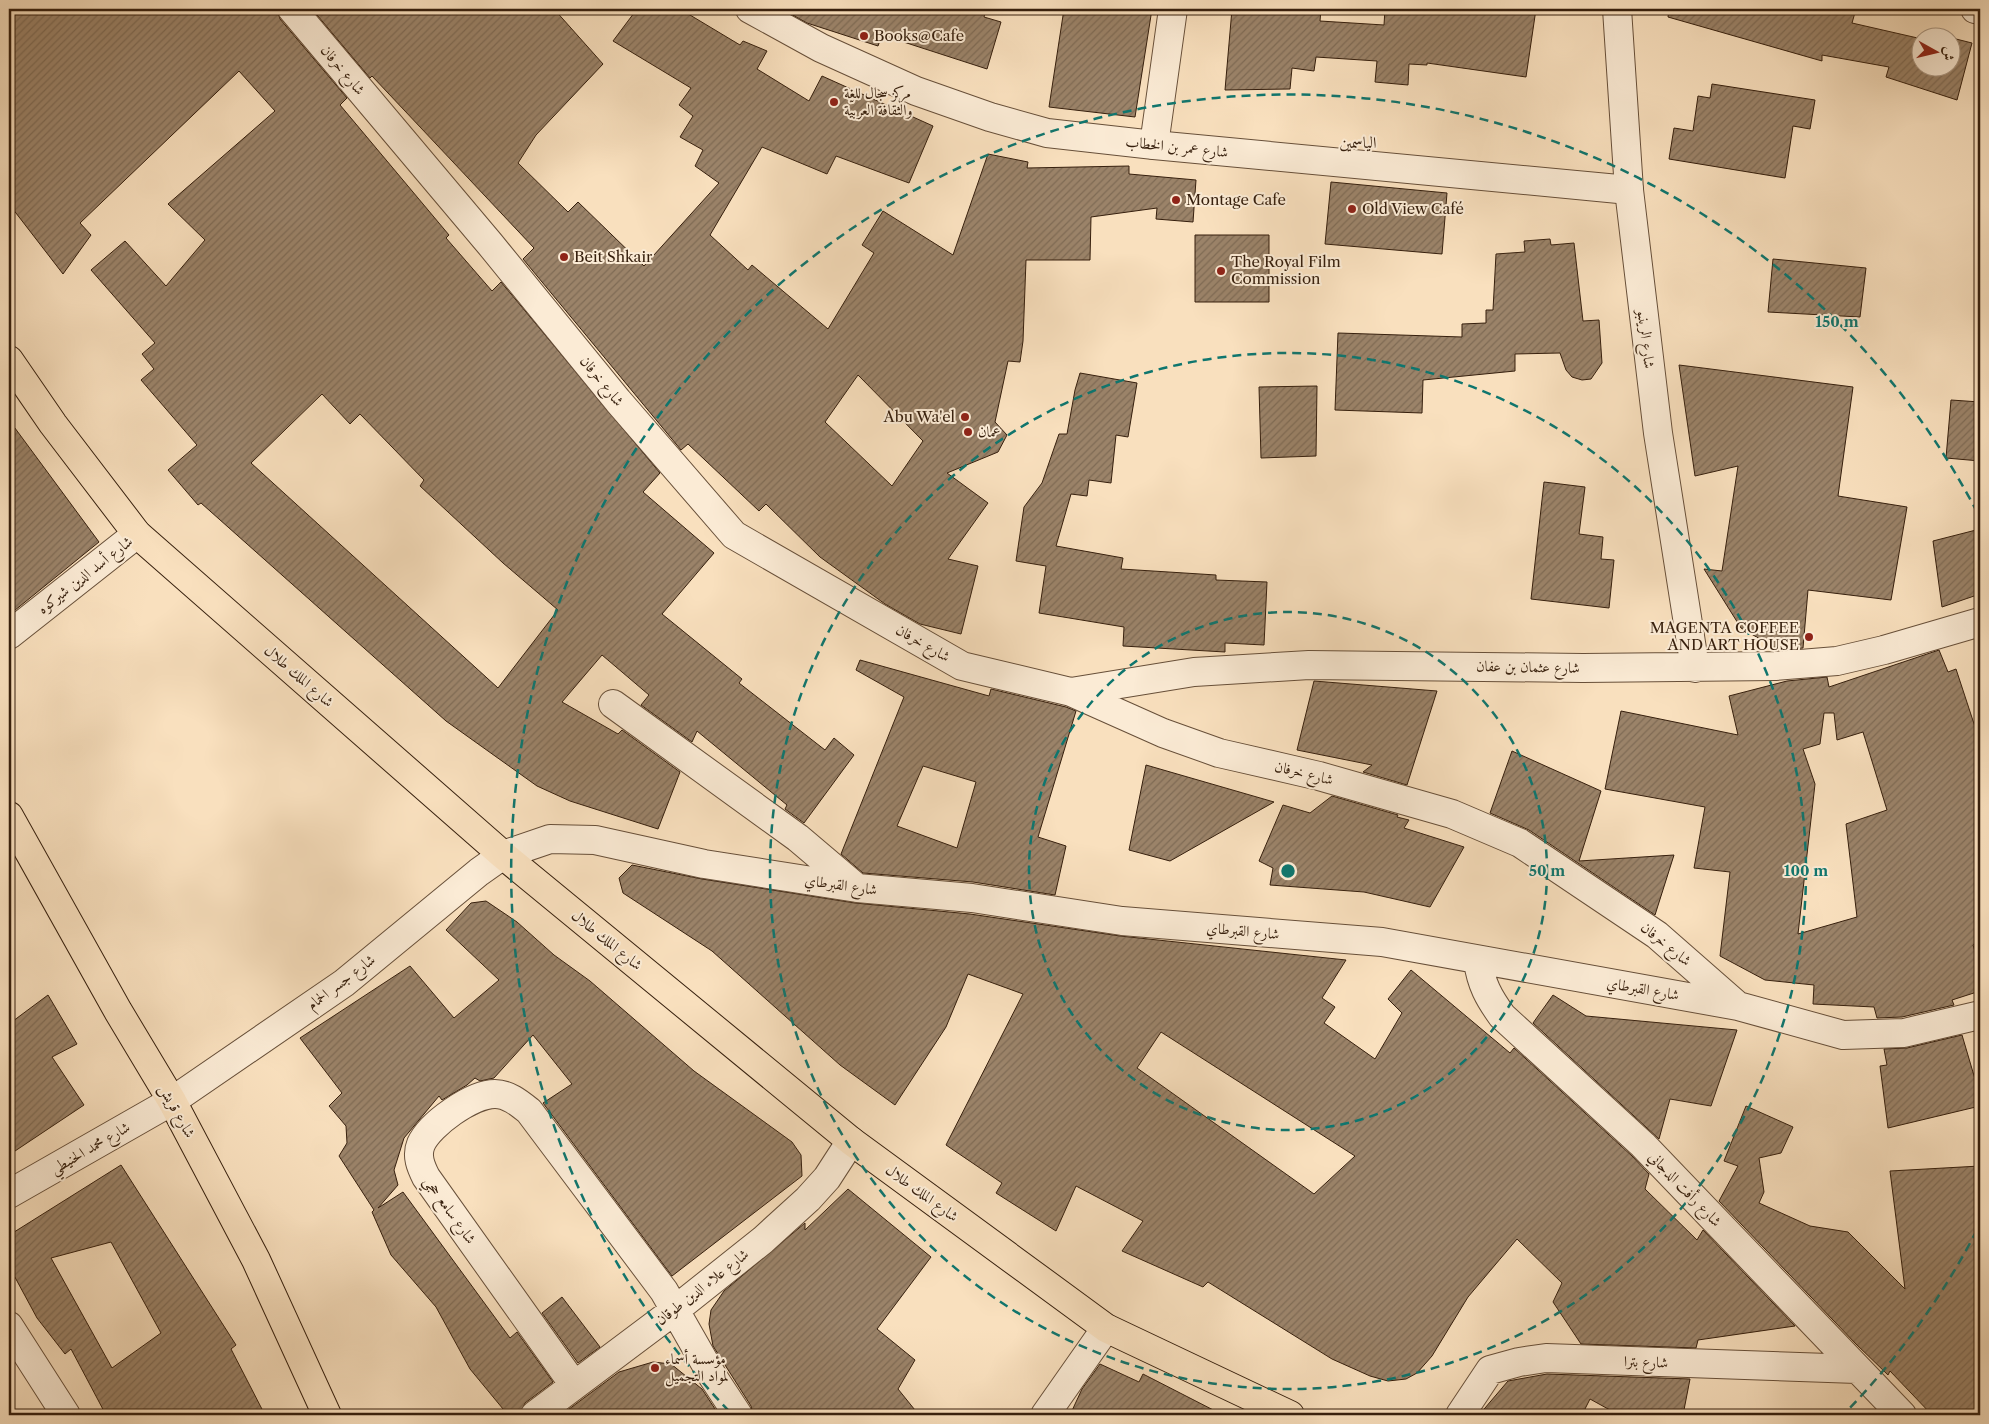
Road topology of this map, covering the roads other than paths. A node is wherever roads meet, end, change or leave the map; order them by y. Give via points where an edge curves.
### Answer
1 (292, 9) edge
2 (750, 9) edge
3 (1173, 9) edge
4 (1616, 9) edge
5 (1975, 9) edge
6 (1980, 10) edge
7 (1154, 146) junction
8 (1629, 190) junction
9 (9, 360) edge
10 (137, 534) junction
11 (1980, 622) edge
12 (9, 635) edge
13 (1695, 668) junction
14 (1072, 692) junction
15 (613, 704) dead end
16 (9, 816) edge
17 (503, 855) junction
18 (856, 888) junction
19 (1478, 961) junction
20 (1738, 1006) junction
21 (1980, 1015) edge
22 (172, 1101) junction
23 (851, 1140) junction
24 (9, 1194) edge
25 (675, 1310) junction
26 (9, 1326) edge
27 (1106, 1328) junction
28 (1857, 1370) junction
29 (574, 1384) junction
30 (66, 1415) edge
31 (327, 1415) edge
32 (535, 1415) edge
33 (738, 1415) edge
34 (1046, 1415) edge
35 (1290, 1415) edge
36 (1460, 1415) edge
37 (1902, 1415) edge

1 - 14 street, شارع خرفان via 618,401 734,535 962,666
2 - 7 street, شارع عمر بن الخطاب via 822,48 916,91 990,118 1047,133
3 - 7 street
4 - 8 street, شارع الرينبو
5 - 6 street
7 - 8 street, شارع عمر بن الخطاب
8 - 13 street, شارع الرينبو via 1658,433
9 - 10 main road, شارع الملك طلال
10 - 12 street, شارع أسد الدين شيركوه
10 - 17 main road, شارع الملك طلال
11 - 13 street, شارع عثمان بن عفان via 1837,660 1775,666
13 - 14 street, شارع عثمان بن عفان via 1309,665 1194,672
14 - 20 street, شارع خرفان via 1163,733 1218,753 1319,776 1452,814 1520,843 1657,935
15 - 18 street via 798,838
16 - 22 main road, شارع قريش
17 - 18 street, شارع القبرطاي via 550,839 595,840 704,864
17 - 22 street, شارع جسر الحمام via 344,983
17 - 23 main road, شارع الملك طلال
18 - 19 street, شارع القبرطاي via 972,898 1122,921 1382,942
19 - 20 street, شارع القبرطاي
19 - 28 street, شارع رأفت الدجاني via 1481,981 1502,1016 1643,1146
20 - 21 street, شارع القبرطاي via 1843,1035 1904,1033
22 - 24 street, شارع محمد الحنيطي
22 - 31 main road, شارع قريش via 256,1260
23 - 25 street, شارع علاء الدين طوقان via 827,1178 808,1199 763,1240
23 - 27 main road, شارع الملك طلال
25 - 29 street, شارع علاء الدين طوقان
25 - 29 street, شارع سامع حجي via 625,1236 529,1111 514,1100 496,1094 475,1098 433,1127 421,1145 419,1162 426,1177
25 - 33 street, شارع سامع حجي
26 - 30 street
27 - 34 street
27 - 35 main road, شارع الملك طلال
28 - 36 street, شارع بترا via 1546,1358 1490,1370
28 - 37 street, شارع رأفت الدجاني
29 - 32 street, شارع علاء الدين طوقان

